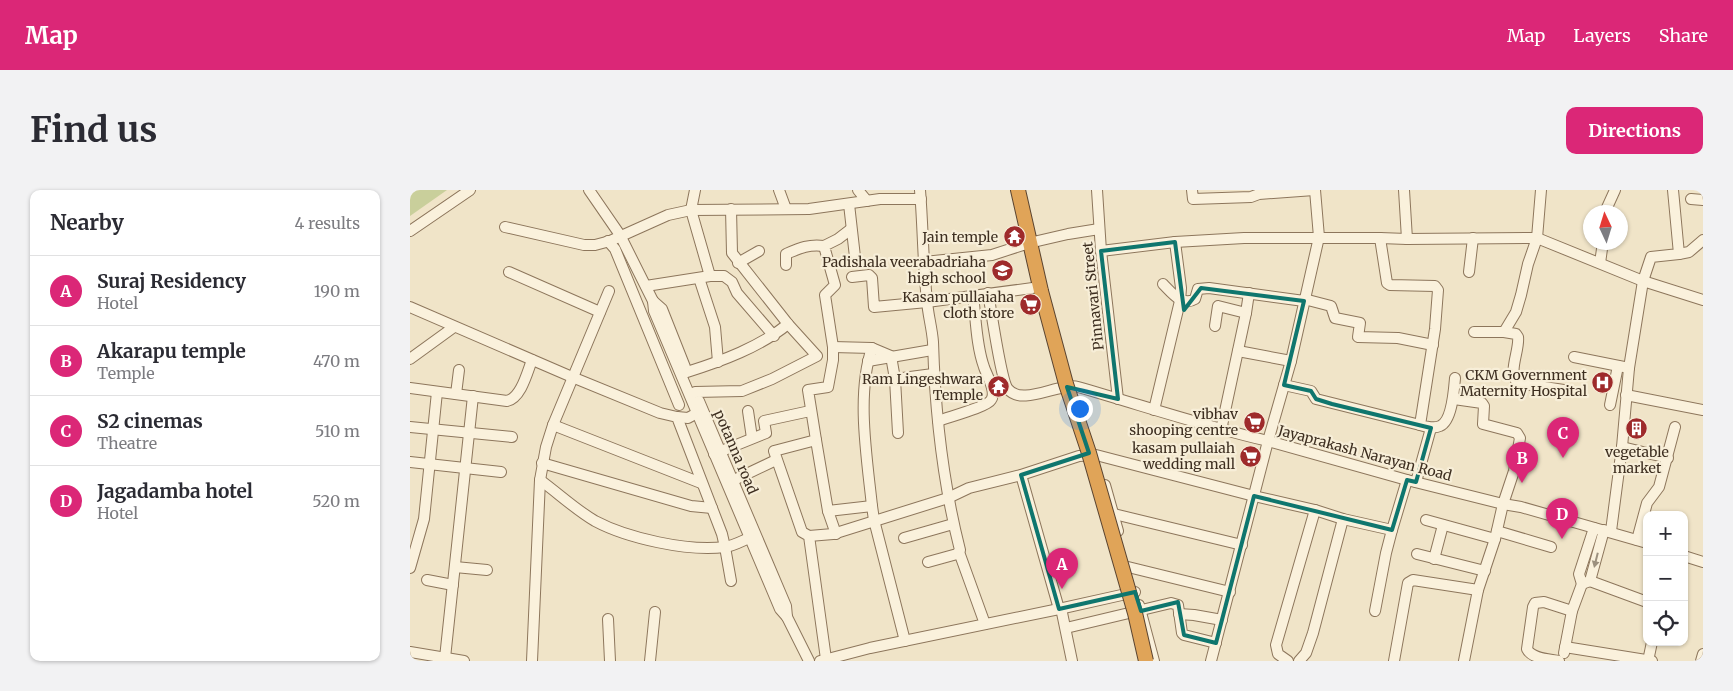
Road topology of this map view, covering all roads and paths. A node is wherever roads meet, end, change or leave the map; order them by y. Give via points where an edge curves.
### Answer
1 (470, 190) edge
2 (589, 190) edge
3 (596, 190) edge
4 (696, 190) edge
5 (779, 190) edge
6 (858, 190) edge
7 (1018, 190) edge
8 (1097, 190) edge
9 (1192, 190) edge
10 (1314, 190) edge
11 (1401, 190) edge
12 (1615, 190) edge
13 (1673, 190) edge
14 (1538, 192) edge
15 (920, 195) edge
16 (1691, 199) dead end
17 (1703, 200) edge
18 (868, 201) junction
19 (849, 204) junction
20 (1609, 205) edge
21 (731, 209) junction
22 (691, 210) junction
23 (786, 210) junction
24 (607, 214) junction
25 (505, 227) dead end
26 (851, 229) junction
27 (1100, 230) junction
28 (410, 231) edge
29 (1319, 237) junction
30 (1380, 238) junction
31 (1473, 238) junction
32 (1537, 238) junction
33 (613, 239) junction
34 (1407, 239) junction
35 (1703, 240) edge
36 (1175, 242) junction
37 (1029, 243) junction
38 (824, 246) junction
39 (1602, 250) edge
40 (759, 251) dead end
41 (1101, 251) junction
42 (1679, 254) junction
43 (855, 257) dead end
44 (924, 262) junction
45 (738, 263) junction
46 (1600, 263) junction
47 (786, 265) dead end
48 (509, 272) dead end
49 (747, 272) junction
50 (1469, 272) dead end
51 (710, 276) junction
52 (852, 277) dead end
53 (700, 278) junction
54 (1643, 281) junction
55 (732, 282) junction
56 (1163, 284) dead end
57 (646, 286) junction
58 (1041, 289) junction
59 (609, 291) dead end
60 (988, 293) junction
61 (1249, 293) junction
62 (973, 295) junction
63 (1304, 300) junction
64 (1703, 300) edge
65 (653, 301) junction
66 (1180, 301) junction
67 (927, 302) junction
68 (410, 307) edge
69 (600, 312) junction
70 (1246, 314) junction
71 (788, 324) junction
72 (1215, 326) dead end
73 (454, 327) junction
74 (1474, 332) dead end
75 (1504, 332) junction
76 (774, 336) junction
77 (1433, 345) junction
78 (833, 347) junction
79 (872, 348) junction
80 (932, 350) junction
81 (1238, 351) junction
82 (817, 356) junction
83 (891, 356) junction
84 (1574, 357) dead end
85 (410, 359) edge
86 (532, 360) junction
87 (833, 360) junction
88 (868, 361) junction
89 (1291, 361) junction
90 (718, 362) junction
91 (1623, 367) junction
92 (459, 370) dead end
93 (687, 372) junction
94 (933, 374) junction
95 (572, 377) junction
96 (1455, 378) dead end
97 (895, 379) junction
98 (1284, 385) junction
99 (1074, 386) junction
100 (410, 388) edge
101 (1570, 391) dead end
102 (437, 392) junction
103 (695, 392) junction
104 (456, 394) junction
105 (1626, 395) junction
106 (472, 396) junction
107 (1118, 398) junction
108 (1454, 399) junction
109 (680, 405) dead end
110 (1610, 406) dead end
111 (1154, 410) junction
112 (1703, 410) edge
113 (810, 411) junction
114 (748, 412) dead end
115 (692, 416) junction
116 (677, 418) junction
117 (938, 421) junction
118 (552, 425) junction
119 (1420, 425) junction
120 (410, 427) edge
121 (1675, 427) dead end
122 (1431, 428) junction
123 (433, 430) junction
124 (1221, 430) junction
125 (468, 433) junction
126 (898, 433) dead end
127 (512, 437) dead end
128 (752, 438) junction
129 (816, 440) junction
130 (1268, 441) junction
131 (1622, 447) junction
132 (717, 453) junction
133 (1096, 455) junction
134 (1668, 458) junction
135 (776, 460) junction
136 (410, 462) edge
137 (542, 463) junction
138 (429, 464) junction
139 (465, 468) junction
140 (501, 472) dead end
141 (1021, 475) junction
142 (540, 480) junction
143 (734, 480) junction
144 (1412, 481) junction
145 (701, 483) junction
146 (1254, 496) junction
147 (948, 498) junction
148 (1503, 504) junction
149 (872, 506) junction
150 (712, 508) junction
151 (1315, 510) junction
152 (828, 511) junction
153 (1114, 514) junction
154 (1342, 519) junction
155 (874, 520) junction
156 (1426, 520) dead end
157 (953, 524) junction
158 (1443, 525) junction
159 (1392, 530) junction
160 (1603, 530) junction
161 (836, 534) junction
162 (1496, 535) junction
163 (809, 536) junction
164 (904, 538) dead end
165 (745, 540) junction
166 (1642, 541) edge
167 (1242, 545) junction
168 (725, 547) junction
169 (1551, 547) dead end
170 (959, 552) junction
171 (1417, 554) dead end
172 (1688, 557) edge
173 (1434, 558) junction
174 (1703, 560) edge
175 (928, 562) dead end
176 (456, 566) junction
177 (1128, 567) junction
178 (410, 568) edge
179 (488, 570) dead end
180 (1485, 571) junction
181 (427, 580) dead end
182 (730, 580) dead end
183 (1586, 582) junction
184 (453, 585) junction
185 (1478, 590) junction
186 (1135, 592) junction
187 (1230, 592) junction
188 (1644, 601) edge
189 (1060, 609) junction
190 (1141, 611) junction
191 (1375, 611) dead end
192 (1572, 611) junction
193 (654, 612) dead end
194 (1179, 614) junction
195 (786, 617) junction
196 (608, 619) dead end
197 (1222, 620) junction
198 (985, 624) junction
199 (1066, 628) junction
200 (905, 640) junction
201 (1216, 643) junction
202 (1651, 646) edge
203 (1565, 647) junction
204 (410, 652) edge
205 (1703, 654) edge
206 (445, 658) junction
207 (822, 660) edge
208 (464, 661) edge
209 (532, 661) edge
210 (610, 661) edge
211 (650, 661) edge
212 (809, 661) edge
213 (1072, 661) edge
214 (1146, 661) edge
215 (1154, 661) edge
216 (1211, 661) edge
217 (1288, 661) edge
218 (1299, 661) edge
219 (1394, 661) edge
220 (1464, 661) edge
221 (1559, 661) edge
222 (1564, 661) edge
223 (1648, 661) edge
224 (1652, 661) edge
225 (1701, 661) edge

1 - 28 street
2 - 24 street, potanna road
3 - 24 street, potanna road via 604,200
4 - 22 street
5 - 23 street
6 - 18 street
7 - 37 highway
8 - 27 street, Pinnavari Street
9 - 10 street via 1193,199
10 - 29 street, Jayaprakash Narayan Road
11 - 34 street
12 - 20 street
13 - 42 street
14 - 32 street
15 - 18 street
15 - 44 street
16 - 17 street
18 - 19 street
19 - 23 street
19 - 26 street
21 - 22 street
21 - 23 street
21 - 45 street via 732,253
22 - 33 street via 668,215
22 - 51 street
24 - 33 street, potanna road
25 - 33 street via 584,245
26 - 38 street
26 - 43 street
27 - 37 street
27 - 41 street, Pinnavari Street
29 - 30 street
29 - 36 street
29 - 63 street, Jayaprakash Narayan Road
30 - 34 street
30 - 77 street via 1387,283 1435,286 1438,290
31 - 32 street
31 - 34 street
31 - 50 street
32 - 46 street
32 - 75 street via 1522,295
33 - 57 street, potanna road
33 - 109 street
35 - 42 street via 1688,252
36 - 41 street
36 - 66 street
37 - 44 street via 992,255
37 - 58 highway
38 - 47 street via 804,246 786,254
38 - 78 street via 835,285 825,295
39 - 46 street
40 - 45 street
41 - 107 street, Pinnavari Street
42 - 54 street via 1650,257
44 - 67 street
45 - 49 street
46 - 54 street
48 - 69 street
49 - 55 street
49 - 71 street
51 - 53 street
51 - 55 street via 724,276
52 - 67 street via 869,275 872,278 874,307
53 - 57 street
53 - 90 street via 715,327
54 - 64 street
54 - 91 street
55 - 76 street via 737,293
56 - 66 street
57 - 65 street, potanna road
58 - 60 street
58 - 214 highway, bridge via 1066,384 1135,612
59 - 69 street
60 - 62 street
60 - 99 street via 1007,389 1019,395
61 - 63 street
61 - 66 street via 1200,288 1195,299
61 - 70 street
62 - 67 street
62 - 117 street via 983,364 994,392 993,398 986,404
63 - 77 street via 1331,306 1335,318 1360,323 1358,337 1398,338
63 - 89 street, Jayaprakash Narayan Road
65 - 93 street, potanna road via 662,309
65 - 115 street, potanna road
66 - 111 street
67 - 80 street
68 - 73 street
69 - 95 street
70 - 72 street via 1218,306
70 - 81 street
71 - 76 street
71 - 82 street
73 - 85 street
73 - 86 street
74 - 75 street
75 - 101 street via 1518,337 1514,373 1518,383
76 - 90 street
77 - 119 street
78 - 79 street
78 - 87 street
79 - 83 street
79 - 88 street
80 - 83 street
80 - 94 street
81 - 89 street
81 - 124 street
82 - 87 street
82 - 103 street via 772,380 742,391
83 - 88 street
83 - 97 street
84 - 91 street
86 - 95 street
86 - 106 street via 512,400
87 - 113 street via 828,387 808,390
88 - 149 street via 863,412
89 - 98 street, Jayaprakash Narayan Road
90 - 93 street
91 - 105 street
91 - 110 street
92 - 104 street
93 - 103 street, potanna road
94 - 97 street
94 - 117 street
95 - 116 street
95 - 118 street
96 - 108 street
97 - 126 street
98 - 119 street via 1311,391 1316,399 1332,404
98 - 130 street, Jayaprakash Narayan Road
99 - 107 street
99 - 133 street
100 - 102 street
102 - 104 street
102 - 123 street
103 - 132 street, potanna road
104 - 106 street
105 - 112 street
105 - 131 street
106 - 125 street
107 - 111 street
108 - 122 street via 1445,422
108 - 148 street via 1482,403 1483,424 1519,435 1514,471
111 - 124 street
113 - 128 street via 764,421 766,433
113 - 129 street
114 - 128 street
115 - 116 street
115 - 132 street, potanna road
116 - 145 street
117 - 147 street
118 - 137 street
118 - 145 street
119 - 122 street
120 - 123 street
121 - 134 street
122 - 144 street
123 - 125 street
123 - 138 street
124 - 130 street
125 - 127 street
125 - 139 street
128 - 132 street
129 - 135 street via 774,451
129 - 152 street
130 - 144 street, Jayaprakash Narayan Road
130 - 146 street
131 - 134 street
131 - 160 street
132 - 143 street, potanna road
132 - 165 street, potanna road
133 - 141 street via 1079,456
133 - 146 street
133 - 153 street
134 - 166 street via 1659,486 1647,502
135 - 143 street
135 - 163 street via 802,532
136 - 138 street
137 - 142 street
137 - 150 street via 691,506
138 - 139 street
138 - 178 street via 424,519
139 - 140 street
139 - 176 street
141 - 147 street via 969,488
141 - 189 street
142 - 168 street via 593,520 610,528 658,542 691,547
142 - 209 street
143 - 195 street, potanna road via 786,606
144 - 148 street, Jayaprakash Narayan Road
144 - 159 street
145 - 150 street
146 - 151 street
146 - 167 street
147 - 155 street
147 - 157 street
148 - 160 street, Jayaprakash Narayan Road
148 - 162 street
149 - 152 street
149 - 155 street
150 - 168 street
151 - 154 street
151 - 217 street via 1276,645 1278,654
152 - 161 street
153 - 167 street
153 - 177 street
154 - 159 street
154 - 218 street via 1313,634 1306,653
155 - 161 street
155 - 200 street
156 - 158 street
157 - 164 street
157 - 170 street
158 - 162 street
158 - 173 street
159 - 191 street
160 - 166 street, Jayaprakash Narayan Road
160 - 183 street
161 - 163 street
162 - 169 street
162 - 180 street
163 - 207 street
165 - 168 street
165 - 195 street, potanna road
167 - 187 street
168 - 182 street
170 - 175 street
170 - 198 street
171 - 173 street
172 - 174 street
173 - 180 street
176 - 179 street
176 - 184 street
177 - 186 street
177 - 187 street
180 - 185 street
181 - 184 street
183 - 188 street
183 - 192 street
184 - 206 street
185 - 219 street via 1413,580 1408,583
185 - 220 street
186 - 189 street
186 - 190 street
187 - 197 street
189 - 198 street
189 - 199 street
190 - 194 street via 1171,603 1178,605
190 - 199 street
190 - 215 street
192 - 203 street
192 - 221 street via 1544,602 1535,603 1533,607 1526,649 1533,655
193 - 211 street
194 - 197 street
194 - 201 street via 1184,636
195 - 212 street, potanna road
196 - 210 street
197 - 201 street
198 - 200 street
199 - 213 street
200 - 207 street
201 - 216 street
202 - 223 street
203 - 222 street
203 - 223 street
204 - 206 street
205 - 225 street
206 - 208 street
223 - 224 street

